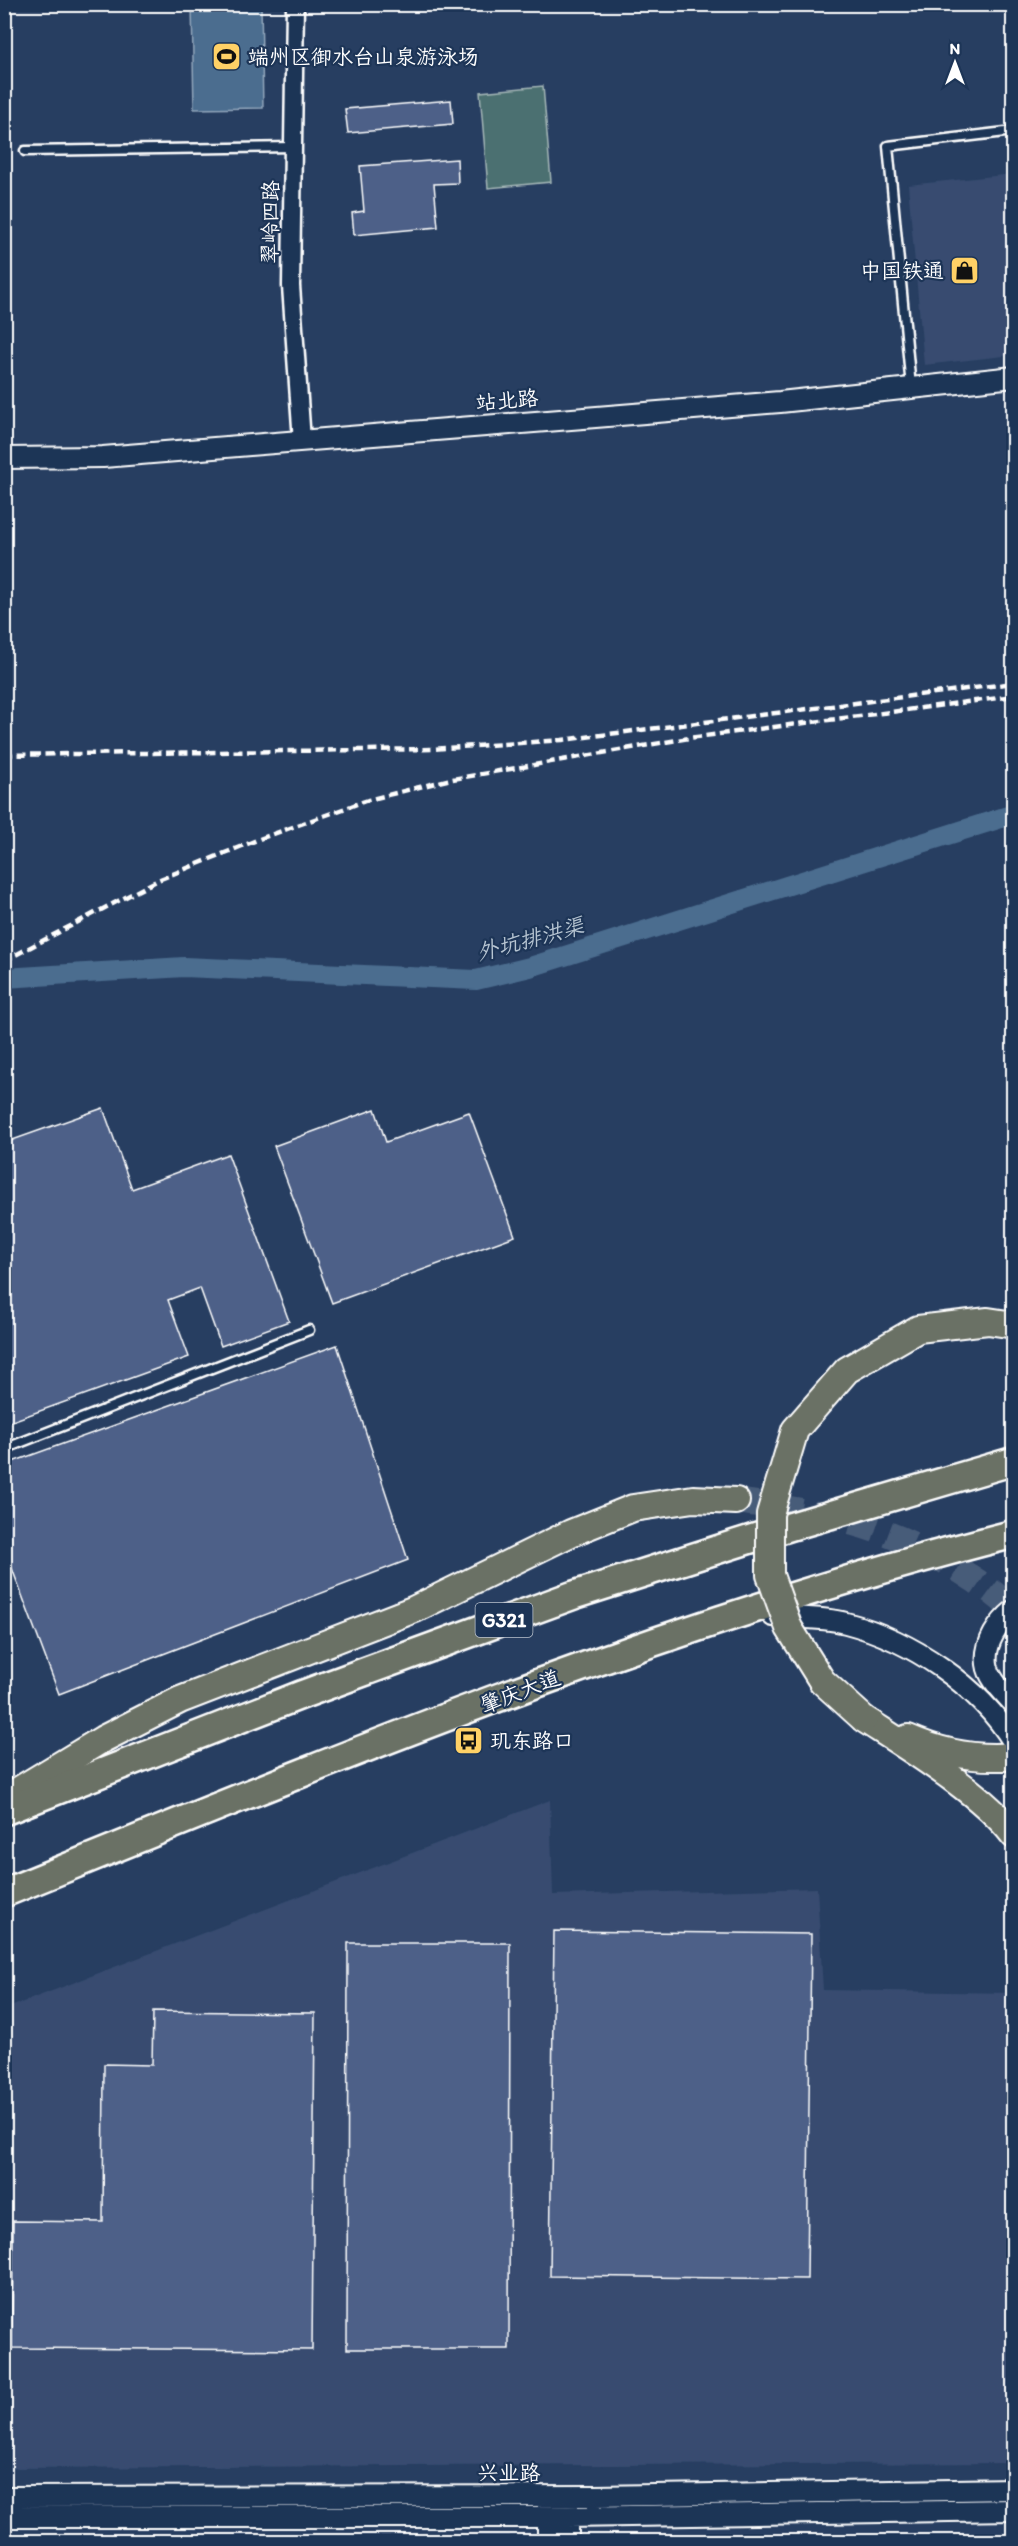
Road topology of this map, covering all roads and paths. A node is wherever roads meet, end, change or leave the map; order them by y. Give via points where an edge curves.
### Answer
1 (295, 4) edge
2 (1014, 131) edge
3 (293, 147) junction
4 (25, 151) dead end
5 (1014, 377) edge
6 (910, 388) junction
7 (302, 441) junction
8 (4, 458) edge
9 (1014, 1325) edge
10 (309, 1330) dead end
11 (4, 1449) edge
12 (1014, 1461) edge
13 (736, 1501) tunnel mouth
14 (1014, 1534) edge
15 (1014, 1610) edge
16 (741, 1613) junction
17 (1014, 1704) edge
18 (864, 1719) junction
19 (1014, 1743) edge
20 (1014, 1756) edge
21 (4, 1799) edge
22 (4, 1811) edge
23 (1014, 1835) edge
24 (4, 1893) edge
25 (1014, 2489) edge
26 (558, 2496) junction
27 (4, 2497) edge
28 (1014, 2510) edge
29 (4, 2517) edge
30 (558, 2517) junction
31 (548, 2541) edge
32 (568, 2541) edge

1 - 3 street, 翠岭四路
2 - 6 lane via 888,146
3 - 4 lane
3 - 7 street, 翠岭四路 via 291,286
5 - 6 street, 站北路
6 - 7 street, 站北路
7 - 8 street, 站北路 via 103,457
9 - 18 main road, bridge via 988,1321 918,1329 847,1370 795,1430 770,1514 770,1575 789,1628 822,1681
10 - 11 lane
12 - 22 highway, G321 via 574,1594
13 - 21 main road via 693,1498 633,1508 571,1533 415,1609 180,1700 104,1739
14 - 16 highway, 肇庆大道
15 - 17 street via 992,1634 987,1664 996,1684
16 - 19 street via 845,1623 910,1647 970,1691
16 - 24 highway, 肇庆大道 via 604,1659 254,1792
18 - 20 main road via 926,1746 985,1759
18 - 23 main road via 991,1810
25 - 26 street, 兴业路
26 - 27 street, 兴业路
26 - 30 street
28 - 30 street
29 - 30 street
30 - 31 street
30 - 32 street

